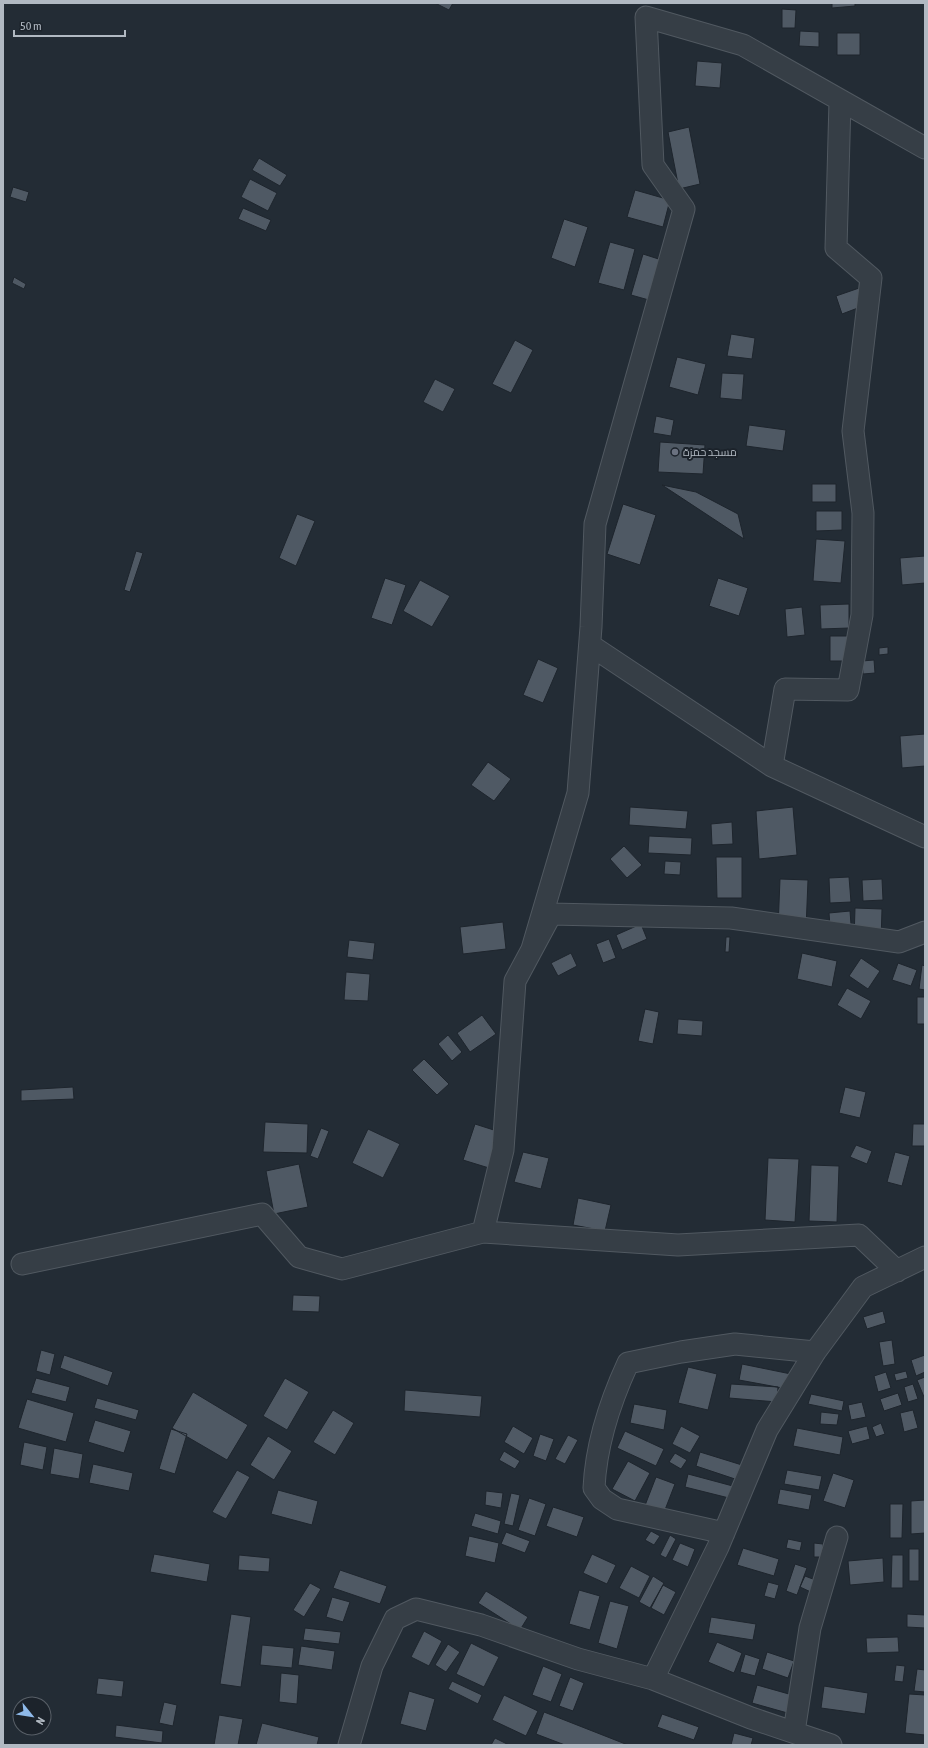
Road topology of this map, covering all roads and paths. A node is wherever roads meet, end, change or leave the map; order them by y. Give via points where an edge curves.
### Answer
1 (840, 100) junction
2 (925, 148) edge
3 (590, 645) junction
4 (772, 766) junction
5 (925, 837) edge
6 (925, 932) edge
7 (532, 949) junction
8 (483, 1232) junction
9 (925, 1257) edge
10 (22, 1264) dead end
11 (897, 1271) junction
12 (815, 1352) junction
13 (724, 1533) junction
14 (837, 1537) dead end
15 (653, 1679) junction
16 (794, 1732) junction
17 (349, 1745) edge
18 (831, 1745) edge

1 - 2 street
1 - 3 street via 744,45 646,17 653,165 684,209 595,524
1 - 4 street via 836,248 871,278 852,430 864,514 862,615 848,690 785,689
3 - 4 street
3 - 7 street via 578,793
4 - 5 street
6 - 7 street via 899,942 731,918 551,914
7 - 8 street via 515,981 503,1150
8 - 10 street via 342,1269 298,1257 262,1214
8 - 11 street via 678,1245 859,1235
9 - 11 street
11 - 12 street via 863,1287
12 - 13 street via 767,1430
12 - 13 street via 735,1344 628,1363 614,1394 595,1468 594,1488 602,1499 617,1509
13 - 15 street
14 - 16 street via 810,1628
15 - 16 street
15 - 17 street via 578,1659 481,1625 416,1609 395,1619 372,1666
16 - 18 street

